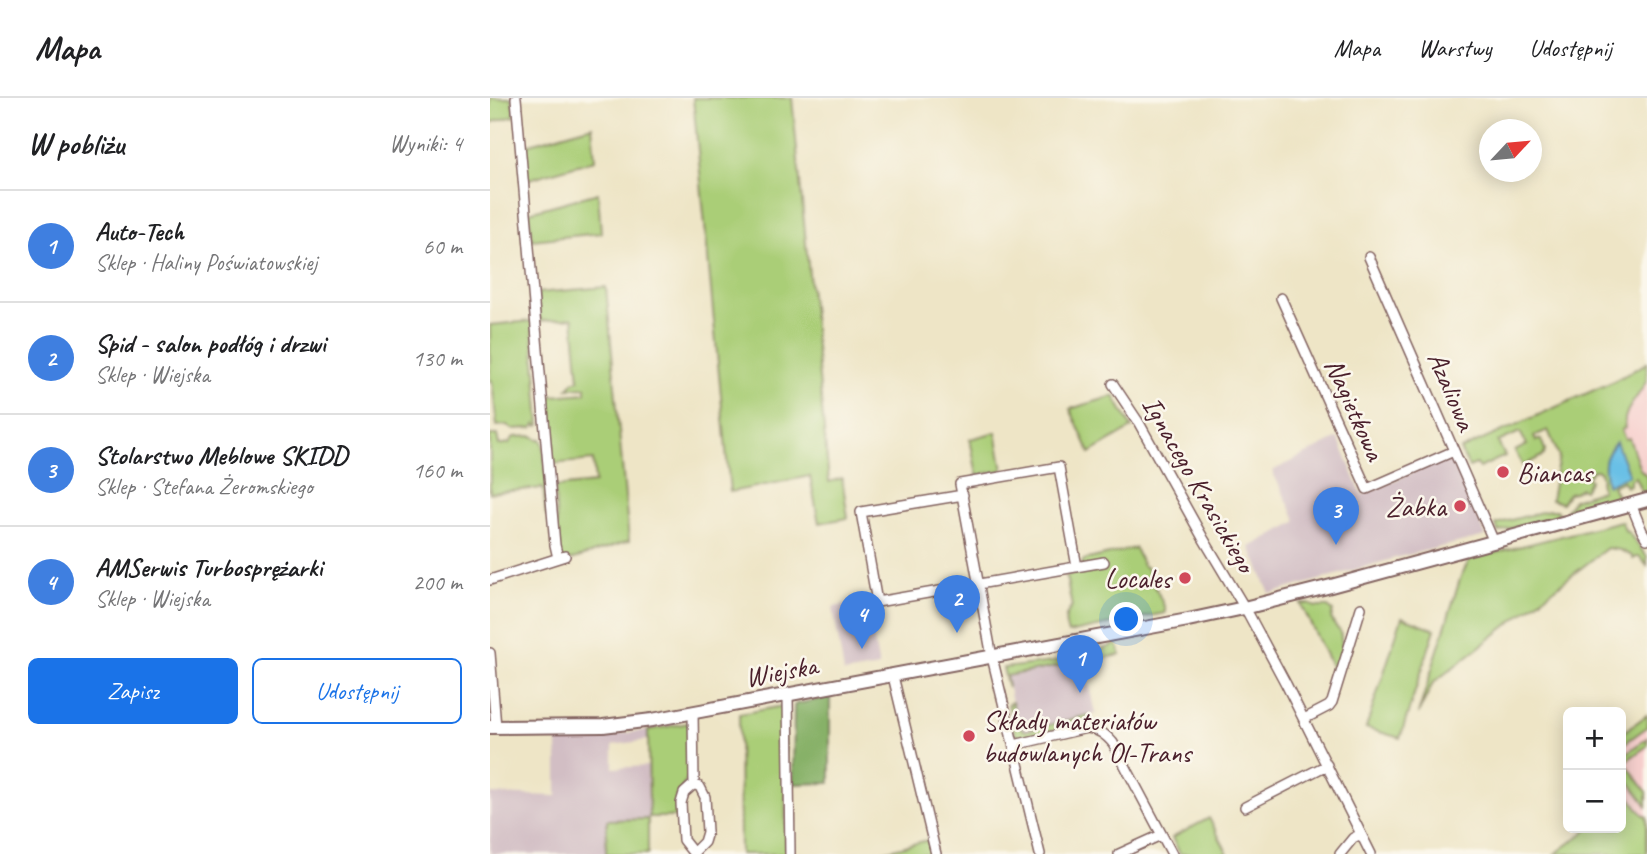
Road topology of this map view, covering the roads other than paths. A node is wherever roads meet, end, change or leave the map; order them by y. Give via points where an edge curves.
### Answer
1 (516, 98) edge
2 (1370, 257) dead end
3 (1281, 298) dead end
4 (1113, 384) dead end
5 (1454, 451) junction
6 (963, 495) junction
7 (1647, 500) edge
8 (1631, 504) junction
9 (1647, 539) edge
10 (1494, 542) junction
11 (1104, 562) dead end
12 (1077, 567) junction
13 (490, 580) edge
14 (979, 584) junction
15 (1244, 608) junction
16 (1361, 608) dead end
17 (490, 653) edge
18 (992, 657) junction
19 (893, 676) junction
20 (788, 695) junction
21 (693, 712) junction
22 (1304, 719) junction
23 (493, 727) edge
24 (1014, 745) junction
25 (1327, 765) junction
26 (694, 784) junction
27 (1245, 807) dead end
28 (1361, 834) junction
29 (1161, 835) junction
30 (694, 853) edge
31 (790, 854) edge
32 (936, 854) edge
33 (1040, 854) edge
34 (1119, 854) edge
35 (1172, 854) edge
36 (1340, 854) edge
37 (1371, 854) edge

1 - 13 street via 555,545 561,557
2 - 5 street, Azaliowa
3 - 5 street, Nagietkowa via 1367,489
4 - 15 street, Ignacego Krasickiego
5 - 10 street, Azaliowa
6 - 12 street via 960,484 1059,467
6 - 14 street
6 - 14 street via 861,512 877,602
7 - 8 street, Wiejska
8 - 9 street
8 - 10 street, Wiejska
10 - 15 street, Wiejska
11 - 12 street
12 - 14 street
14 - 18 street
15 - 18 street, Wiejska
15 - 22 street, Ignacego Krasickiego
16 - 22 street via 1332,702
17 - 23 street
18 - 19 street, Wiejska
18 - 24 street
19 - 20 street, Wiejska
19 - 32 street
20 - 21 street, Wiejska
20 - 31 street
21 - 23 street, Wiejska via 603,726
21 - 26 street
22 - 25 street, Ignacego Krasickiego
24 - 29 street via 1080,729 1098,730 1113,743
24 - 33 street
25 - 27 street
25 - 28 street, Ignacego Krasickiego
26 - 30 street via 705,797 706,832
26 - 30 street via 681,803 683,840
28 - 36 street
28 - 37 street, Ignacego Krasickiego
29 - 34 street
29 - 35 street

